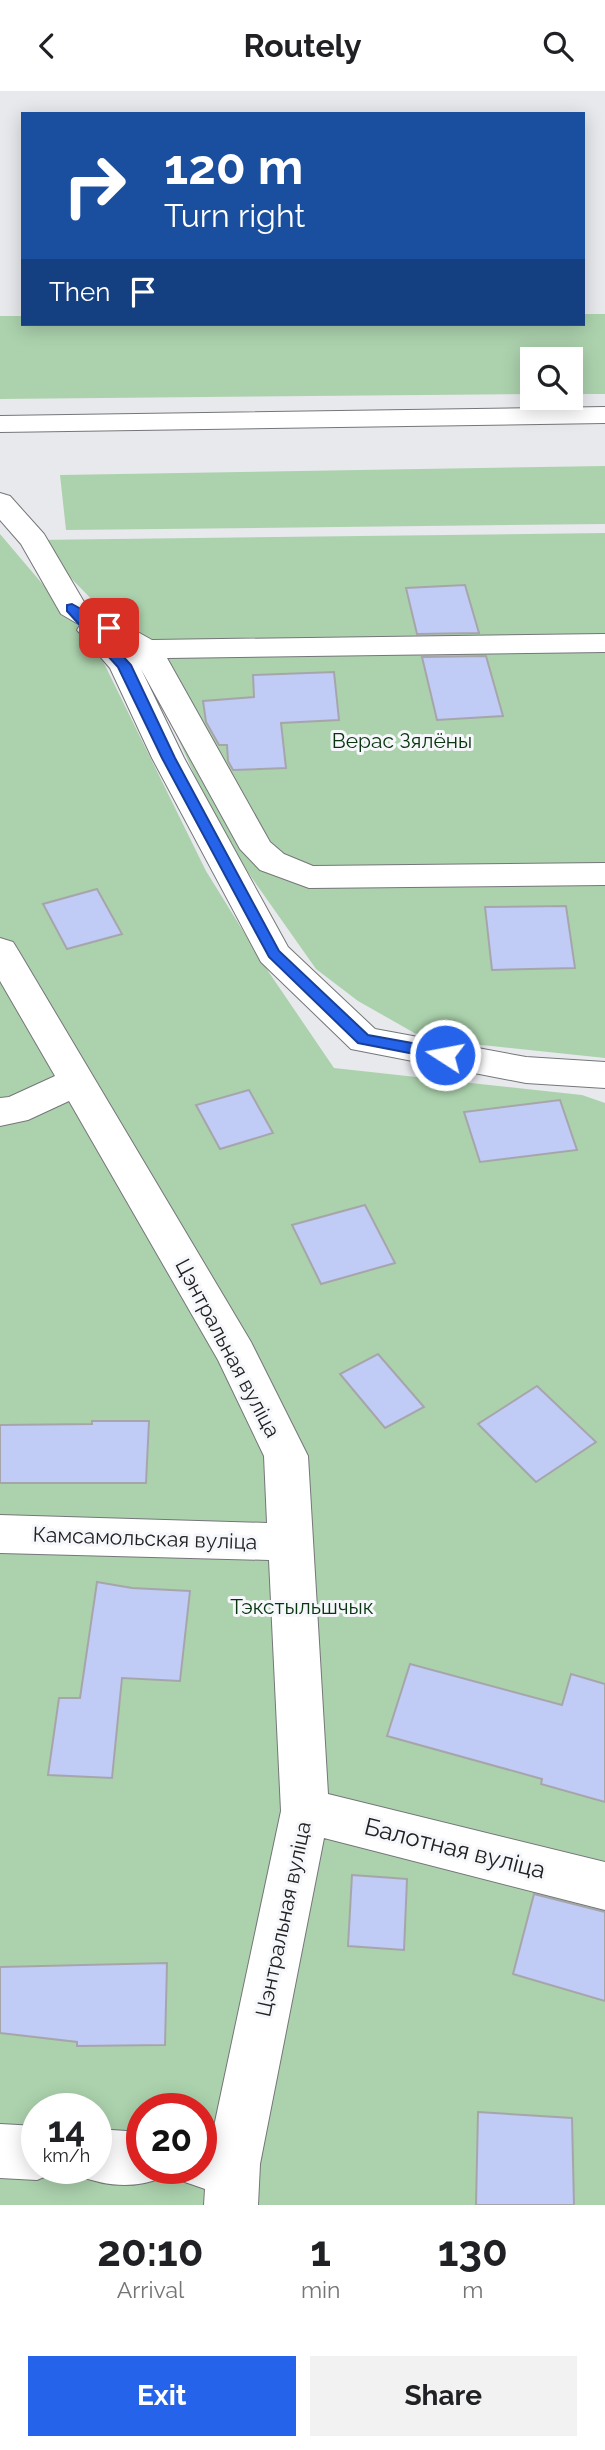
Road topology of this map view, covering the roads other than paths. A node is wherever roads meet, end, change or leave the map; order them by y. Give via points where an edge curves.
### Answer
1 (605, 415) edge
2 (0, 424) edge
3 (0, 502) edge
4 (72, 608) junction
5 (605, 643) edge
6 (146, 649) junction
7 (605, 874) edge
8 (0, 950) edge
9 (605, 1075) edge
10 (77, 1082) junction
11 (0, 1112) edge
12 (0, 1534) edge
13 (290, 1542) junction
14 (305, 1811) junction
15 (605, 1886) edge
16 (0, 2151) edge
17 (21, 2152) edge
18 (222, 2177) edge

1 - 2 street
3 - 4 street via 34,540
4 - 6 street
4 - 9 street via 124,665 168,758 274,954 364,1040 526,1070
5 - 6 street
6 - 7 street via 257,849 272,862 309,877
8 - 10 street, Цэнтральная вуліца
10 - 11 street
10 - 13 street, Цэнтральная вуліца via 236,1354 286,1456
12 - 13 street, Камсамольская вуліца
13 - 14 street, Цэнтральная вуліца
14 - 15 street, Балотная вуліца
14 - 18 street, Цэнтральная вуліца
16 - 17 street

